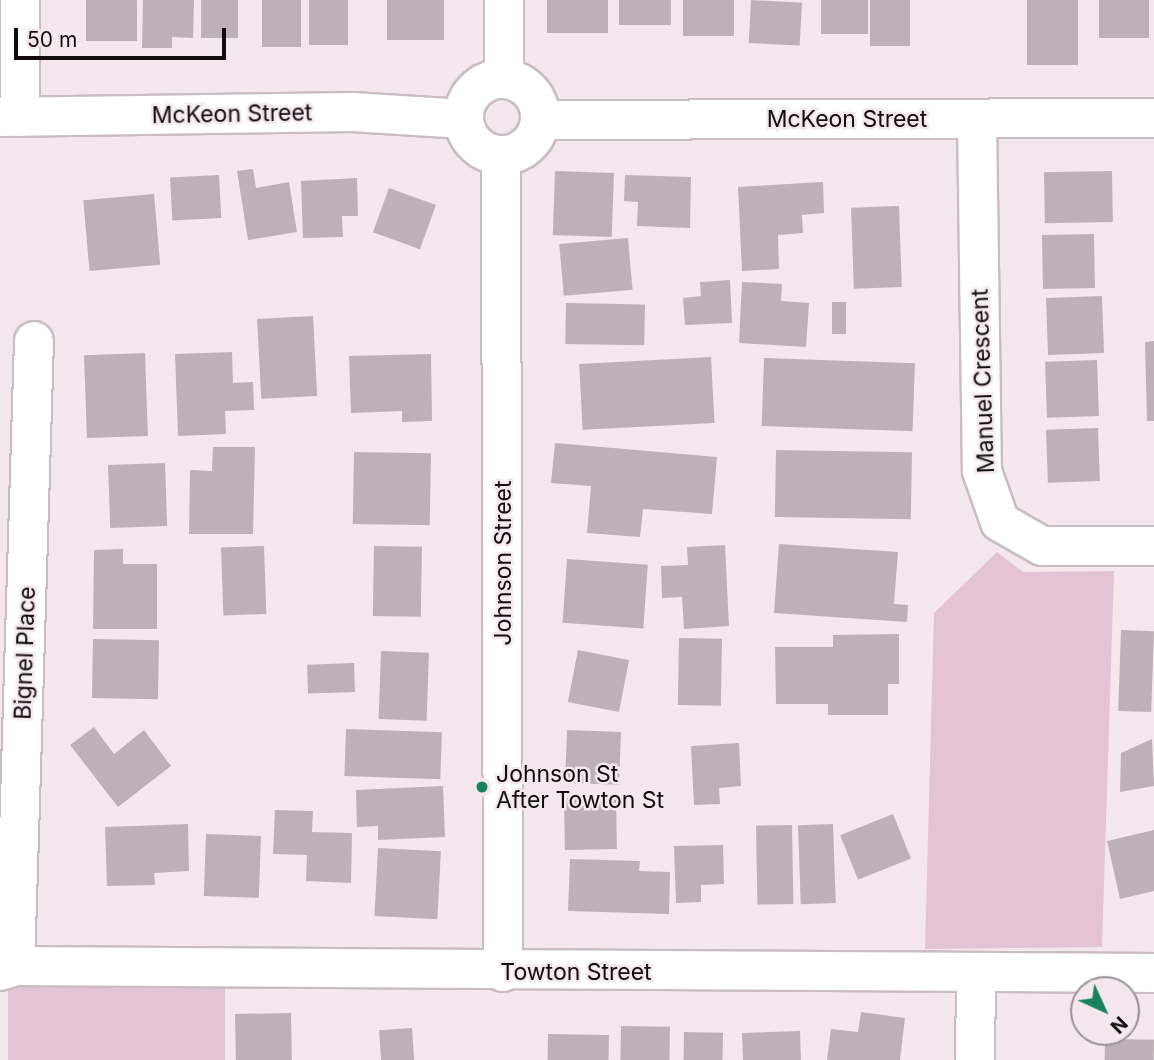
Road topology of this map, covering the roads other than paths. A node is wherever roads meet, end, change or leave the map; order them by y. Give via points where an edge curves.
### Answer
1 (20, 0) edge
2 (504, 0) edge
3 (504, 78) junction
4 (10, 117) edge
5 (1154, 118) edge
6 (464, 119) junction
7 (977, 119) junction
8 (540, 120) junction
9 (501, 155) junction
10 (34, 341) dead end
11 (1154, 546) edge
12 (8, 968) edge
13 (503, 972) junction
14 (976, 972) junction
15 (1154, 973) edge
16 (975, 1060) edge

1 - 4 street
2 - 3 street
3 - 6 street via 478,87
3 - 8 street via 534,96
4 - 6 street, McKeon Street via 352,112
5 - 7 street, McKeon Street
6 - 9 street via 478,147
7 - 8 street, McKeon Street
7 - 11 street, Manuel Crescent via 982,471 1000,522 1042,547
8 - 9 street via 526,146
9 - 13 street, Johnson Street
10 - 12 street, Bignel Place
12 - 13 street, Towton Street
13 - 14 street, Towton Street
14 - 15 street, Towton Street
14 - 16 street

